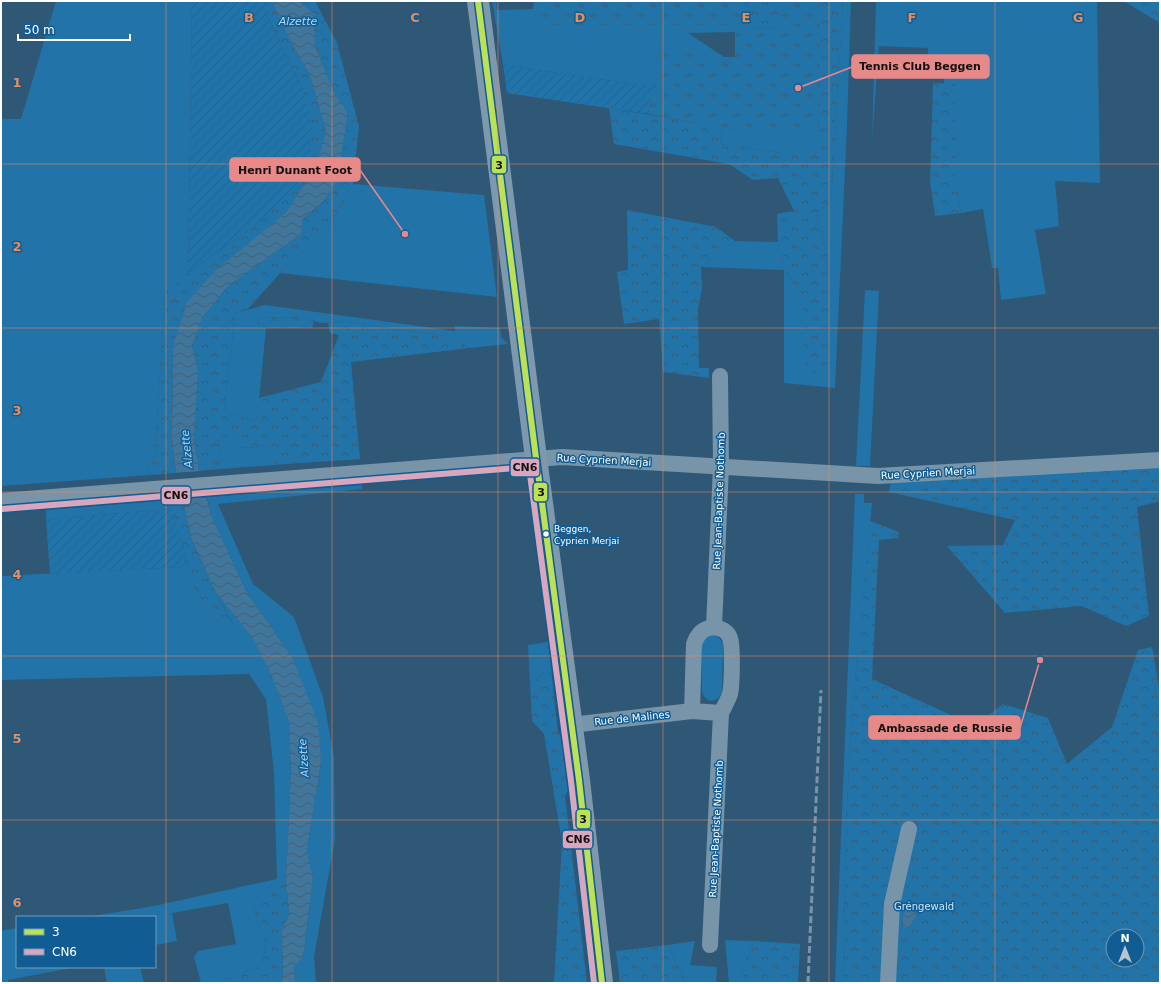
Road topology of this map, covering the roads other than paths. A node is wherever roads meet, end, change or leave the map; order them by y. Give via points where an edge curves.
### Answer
1 (478, 1) edge
2 (720, 376) dead end
3 (536, 458) junction
4 (1160, 460) edge
5 (722, 466) junction
6 (1, 501) edge
7 (714, 627) junction
8 (692, 711) junction
9 (721, 713) junction
10 (571, 724) junction
11 (909, 829) dead end
12 (710, 945) dead end
13 (602, 983) edge
14 (888, 983) edge

1 - 3 main road
2 - 5 street, Rue Jean-Baptiste Nothomb
3 - 5 street, Rue Cyprien Merjai via 562,457
3 - 6 street, Rue Cyprien Merjai
3 - 10 main road
4 - 5 street, Rue Cyprien Merjai via 878,476
5 - 7 street, Rue Jean-Baptiste Nothomb
7 - 8 street via 705,629 694,644
7 - 9 street, Rue Jean-Baptiste Nothomb via 730,636 732,645 730,693
8 - 9 street
8 - 10 street, Rue de Malines
9 - 12 street, Rue Jean-Baptiste Nothomb
10 - 13 main road
11 - 14 street via 892,904

